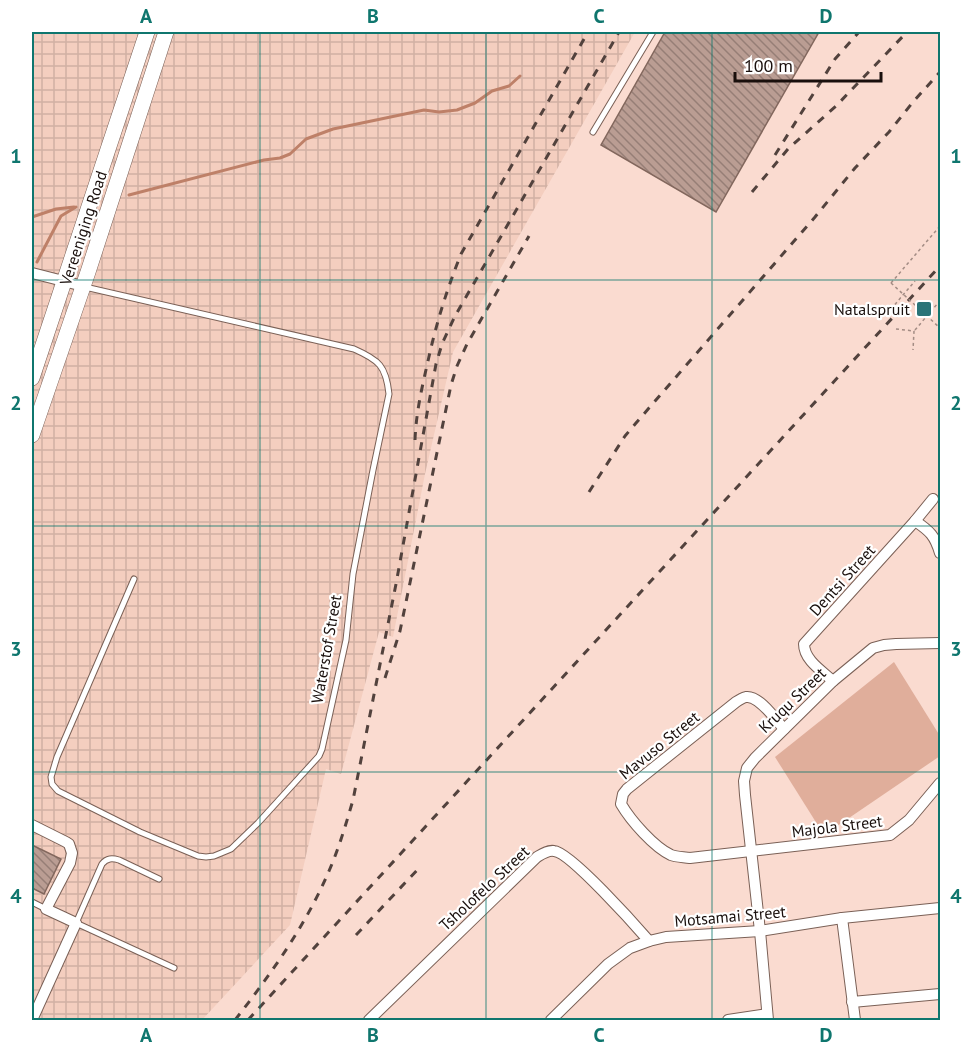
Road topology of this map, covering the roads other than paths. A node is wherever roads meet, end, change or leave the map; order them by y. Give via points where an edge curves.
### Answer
1 (147, 32) edge
2 (166, 32) edge
3 (653, 32) edge
4 (593, 132) dead end
5 (32, 273) edge
6 (63, 282) junction
7 (83, 286) junction
8 (32, 378) edge
9 (32, 435) edge
10 (933, 499) dead end
11 (915, 521) junction
12 (940, 553) edge
13 (134, 579) dead end
14 (940, 643) edge
15 (833, 681) junction
16 (783, 729) junction
17 (940, 783) edge
18 (32, 825) edge
19 (750, 851) junction
20 (159, 879) dead end
21 (32, 902) edge
22 (940, 908) edge
23 (46, 909) junction
24 (842, 918) junction
25 (76, 923) junction
26 (760, 930) junction
27 (649, 940) junction
28 (174, 968) dead end
29 (940, 994) edge
30 (852, 1002) junction
31 (767, 1017) edge
32 (32, 1020) edge
33 (369, 1020) edge
34 (551, 1020) edge
35 (728, 1020) edge
36 (855, 1020) edge

1 - 6 main road, Vereeniging Road
2 - 7 main road, Vereeniging Road
3 - 4 lane
5 - 6 street, Waterstof Street
6 - 7 street, Waterstof Street
6 - 8 main road, Vereeniging Road
7 - 9 main road, Vereeniging Road
7 - 13 lane, Waterstof Street via 354,349 379,363 386,373 389,394 353,574 346,640 322,749 258,823 231,849 214,856 198,856 140,832 74,800 52,784 57,757
10 - 11 street, Dentsi Street
11 - 12 street via 929,530
11 - 15 street, Dentsi Street via 804,644 808,659
14 - 15 street, Kruqu Street via 873,648
15 - 16 street, Kruqu Street
16 - 19 street, Kruqu Street via 747,768 744,781
16 - 19 street, Mavuso Street via 756,700 736,702 627,789 621,799 624,810 642,831 672,855 690,858
17 - 19 street, Majola Street via 909,820 890,835
18 - 23 street via 69,844 72,853
19 - 26 street, Kruqu Street
20 - 25 lane via 119,860 108,859 102,864
21 - 23 lane
22 - 24 street, Motsamai Street
23 - 25 street
24 - 26 street, Motsamai Street
24 - 30 street
25 - 28 lane
25 - 32 street
26 - 27 street, Motsamai Street
26 - 31 street, Kruqu Street
27 - 33 street, Tsholofelo Street via 570,860 554,850 537,857
27 - 34 street, Motsamai Street via 608,964
29 - 30 street
30 - 36 street
31 - 35 street

